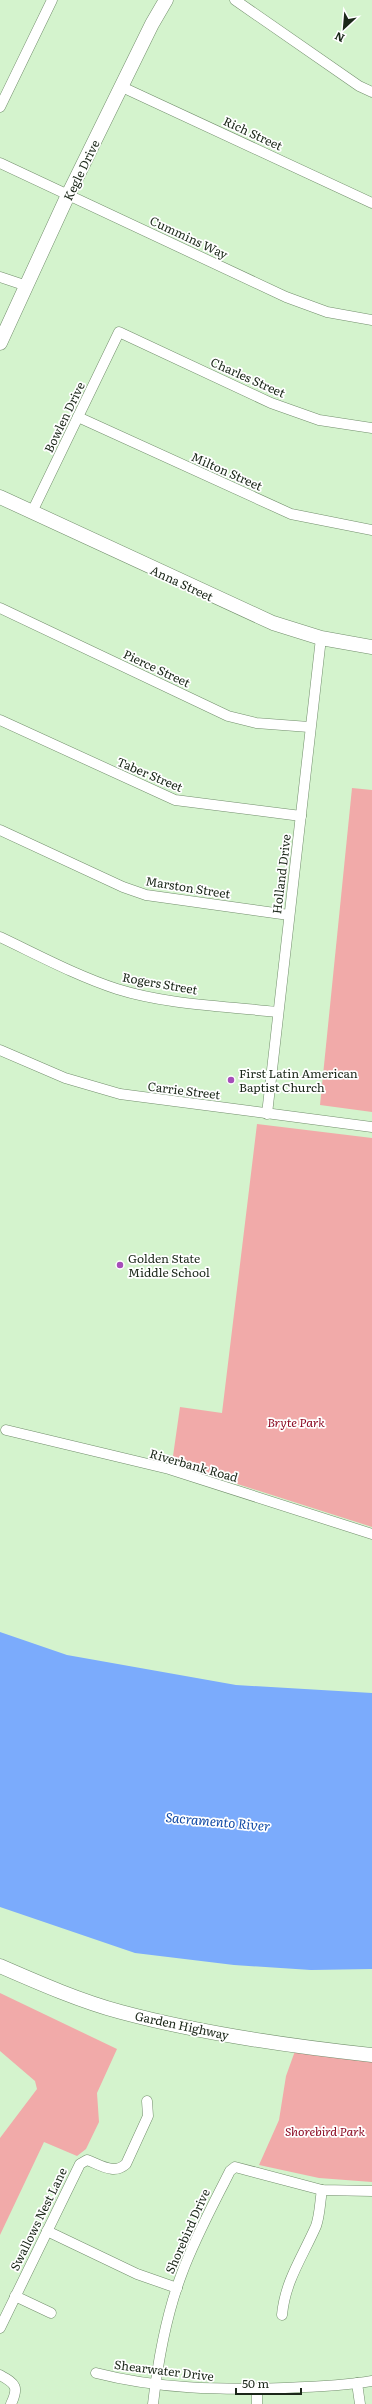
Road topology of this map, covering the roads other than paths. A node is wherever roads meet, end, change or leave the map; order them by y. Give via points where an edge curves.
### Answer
1 (52, 0) edge
2 (166, 0) edge
3 (235, 0) edge
4 (122, 87) junction
5 (372, 92) edge
6 (0, 107) edge
7 (0, 163) edge
8 (68, 195) junction
9 (372, 203) edge
10 (0, 277) edge
11 (27, 286) junction
12 (372, 320) edge
13 (119, 332) joint
14 (0, 342) edge
15 (78, 418) junction
16 (372, 428) edge
17 (0, 498) edge
18 (32, 512) junction
19 (372, 530) edge
20 (0, 608) edge
21 (321, 638) junction
22 (372, 646) edge
23 (0, 720) edge
24 (309, 727) junction
25 (301, 816) junction
26 (0, 830) edge
27 (289, 915) junction
28 (0, 937) edge
29 (277, 1012) junction
30 (0, 1050) edge
31 (267, 1114) junction
32 (372, 1127) edge
33 (6, 1430) dead end
34 (372, 1534) edge
35 (0, 1966) edge
36 (372, 2055) edge
37 (147, 2101) dead end
38 (322, 2190) junction
39 (372, 2192) edge
40 (47, 2230) junction
41 (176, 2288) junction
42 (15, 2296) junction
43 (51, 2313) dead end
44 (282, 2315) dead end
45 (0, 2328) edge
46 (96, 2373) dead end
47 (0, 2375) edge
48 (372, 2381) edge
49 (357, 2383) junction
50 (155, 2385) junction
51 (257, 2389) junction
52 (11, 2404) edge
53 (152, 2404) edge
54 (257, 2404) edge
55 (360, 2404) edge

1 - 6 street
2 - 4 street, Kegle Drive
3 - 5 street via 359,86
4 - 8 street, Kegle Drive
4 - 9 street, Rich Street
7 - 8 street, Cummins Way
8 - 11 street, Kegle Drive
8 - 12 street, Cummins Way via 286,297 327,312
10 - 11 street
11 - 14 street, Kegle Drive
13 - 15 street, Bowlen Drive
13 - 16 street, Charles Street via 271,403 319,420
15 - 18 street, Bowlen Drive
15 - 19 street, Milton Street via 290,514
17 - 18 street, Anna Street
18 - 21 street, Anna Street via 232,606 273,623
20 - 24 street, Pierce Street via 228,716 256,723
21 - 22 street, Anna Street
21 - 24 street, Holland Drive
23 - 25 street, Taber Street via 176,800
24 - 25 street, Holland Drive
25 - 27 street, Holland Drive
26 - 27 street, Marston Street via 122,888 146,895
27 - 29 street, Holland Drive
28 - 29 street, Rogers Street via 82,976 118,989 155,998
29 - 31 street, Holland Drive
30 - 31 street, Carrie Street via 64,1078 100,1089
31 - 32 street, Carrie Street
33 - 34 street, Riverbank Road via 170,1469
35 - 36 street, Garden Highway via 72,1996 121,2012 251,2039
37 - 40 street, Swallows Nest Lane via 148,2116 126,2164 120,2170 113,2170 87,2160 80,2164
38 - 39 street
38 - 41 street, Shorebird Drive via 235,2167 230,2171 194,2242
38 - 44 street via 316,2225 294,2268 283,2299
40 - 41 street via 137,2274
40 - 42 street, Swallows Nest Lane
41 - 50 street, Shorebird Drive
42 - 43 street
42 - 45 street, Swallows Nest Lane
46 - 50 street, Shearwater Drive
47 - 52 street via 13,2382 15,2387 16,2394
48 - 49 street, Shearwater Drive
49 - 51 street, Shearwater Drive
49 - 55 street
50 - 51 street, Shearwater Drive via 189,2389
50 - 53 street, Shorebird Drive
51 - 54 street

